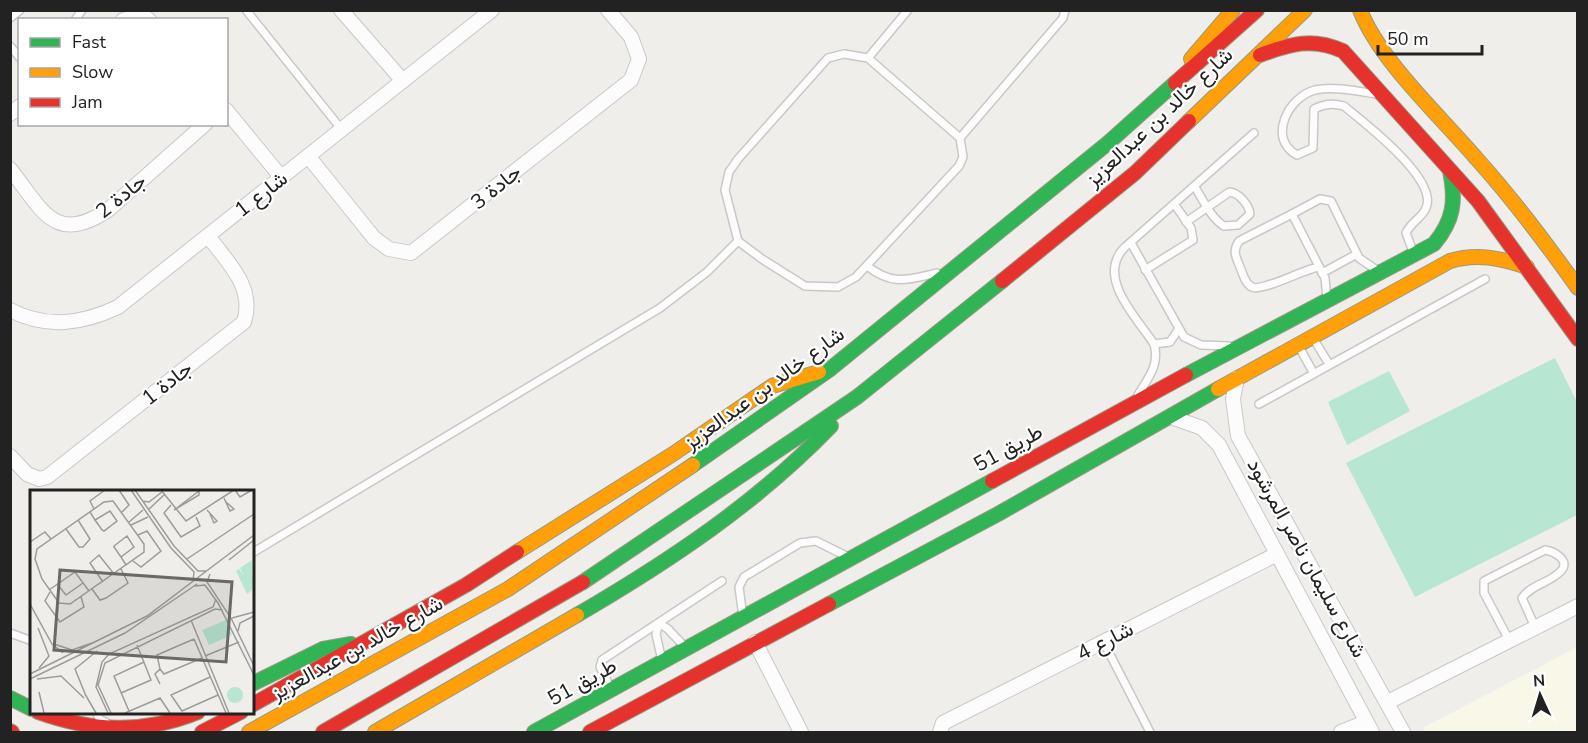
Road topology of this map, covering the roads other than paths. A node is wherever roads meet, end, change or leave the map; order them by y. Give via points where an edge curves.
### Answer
1 (20, 10) edge
2 (246, 10) edge
3 (341, 10) edge
4 (492, 10) edge
5 (608, 10) edge
6 (908, 10) edge
7 (1065, 10) edge
8 (1233, 10) edge
9 (1257, 10) edge
10 (1305, 10) edge
11 (1360, 10) edge
12 (123, 16) edge
13 (10, 18) edge
14 (146, 18) edge
15 (868, 58) junction
16 (1252, 59) junction
17 (1396, 64) junction
18 (403, 81) junction
19 (1372, 84) junction
20 (1383, 95) junction
21 (1148, 107) junction
22 (228, 112) edge
23 (203, 126) edge
24 (342, 130) junction
25 (1254, 133) dead end
26 (960, 138) junction
27 (309, 156) junction
28 (10, 169) edge
29 (1450, 171) junction
30 (282, 177) junction
31 (1195, 187) junction
32 (1175, 205) junction
33 (1208, 207) junction
34 (1292, 214) junction
35 (1186, 222) junction
36 (208, 236) junction
37 (738, 241) junction
38 (1131, 243) junction
39 (1357, 254) junction
40 (1414, 254) junction
41 (867, 266) junction
42 (1527, 267) junction
43 (954, 270) junction
44 (1145, 270) junction
45 (1321, 270) junction
46 (1380, 272) junction
47 (1485, 279) dead end
48 (1578, 288) edge
49 (1396, 290) junction
50 (1328, 300) junction
51 (10, 310) edge
52 (1178, 330) junction
53 (1312, 336) junction
54 (1578, 339) edge
55 (1154, 344) junction
56 (1298, 344) junction
57 (1243, 345) junction
58 (1329, 364) junction
59 (829, 370) junction
60 (1313, 372) junction
61 (1237, 378) junction
62 (857, 397) junction
63 (1259, 404) dead end
64 (1132, 405) junction
65 (1171, 417) junction
66 (1238, 436) junction
67 (1219, 445) junction
68 (10, 456) edge
69 (964, 514) junction
70 (941, 526) junction
71 (254, 552) edge
72 (1277, 554) junction
73 (851, 558) junction
74 (722, 581) dead end
75 (1578, 606) edge
76 (743, 617) junction
77 (659, 623) junction
78 (1535, 627) junction
79 (10, 633) edge
80 (30, 640) edge
81 (1509, 640) junction
82 (1103, 641) junction
83 (755, 642) junction
84 (366, 643) junction
85 (686, 649) junction
86 (663, 662) junction
87 (254, 683) edge
88 (612, 690) junction
89 (10, 698) edge
90 (597, 698) junction
91 (1388, 702) junction
92 (254, 704) edge
93 (30, 708) edge
94 (44, 713) edge
95 (97, 713) edge
96 (193, 713) edge
97 (237, 713) edge
98 (610, 722) junction
99 (392, 727) edge
100 (1369, 727) edge
101 (125, 730) junction
102 (202, 732) edge
103 (249, 732) edge
104 (323, 732) edge
105 (375, 732) edge
106 (534, 732) edge
107 (590, 732) edge
108 (801, 732) edge
109 (940, 732) edge
110 (1150, 732) edge
111 (1341, 732) edge
112 (1403, 732) edge

1 - 13 lane
2 - 24 lane
3 - 18 street
4 - 18 street, شارع 1
5 - 27 street, جادة 3 via 631,37 639,59 631,80 411,253 389,249 374,238
6 - 15 lane
7 - 26 lane via 1064,18
8 - 21 main road
9 - 21 main road, شارع خالد بن عبدالعزيز
10 - 16 main road, شارع خالد بن عبدالعزيز
11 - 17 main road via 1361,18
12 - 14 street
15 - 26 lane
15 - 37 lane via 844,54 828,58 729,172 725,190
16 - 19 main road via 1299,40 1325,41 1343,51
16 - 62 main road, شارع خالد بن عبدالعزيز via 1135,173
17 - 19 main road via 1382,60 1376,64 1371,70
17 - 48 main road via 1489,173
18 - 24 street, شارع 1
19 - 20 main road
20 - 29 main road
20 - 40 lane via 1314,90 1287,113 1281,132 1290,151 1297,155 1308,152 1313,148 1314,109 1335,103 1344,106 1395,149 1409,163 1427,200 1406,233
21 - 43 main road, شارع خالد بن عبدالعزيز
22 - 30 street
23 - 28 street, جادة 2 via 108,210 73,226 58,224
24 - 27 street, شارع 1
25 - 31 lane
26 - 41 lane via 963,157 959,166
27 - 30 street, شارع 1
29 - 40 main road, طريق 51 via 1455,191 1450,226 1434,244
29 - 42 main road via 1478,201
30 - 36 street, شارع 1
31 - 32 lane
31 - 33 lane
32 - 35 lane
32 - 38 lane
33 - 33 lane via 1233,192 1250,214 1238,225 1228,227 1220,224
33 - 35 lane
34 - 39 lane via 1326,198 1331,201
34 - 45 lane
34 - 45 lane via 1234,247 1246,282 1260,289 1299,272
35 - 44 lane via 1194,236 1190,244
36 - 51 street, شارع 1 via 118,308 92,319 42,321
36 - 68 street, جادة 1 via 247,292 249,308 244,322 47,477 39,479 27,474
37 - 41 lane via 805,286 838,287
37 - 71 lane via 707,272 660,308
38 - 44 lane
38 - 55 lane via 1114,261 1113,277
39 - 45 lane
39 - 46 lane via 1370,268
40 - 46 main road, طريق 51
41 - 43 lane via 888,280 900,281
42 - 49 main road, طريق 51 via 1478,254 1450,261
42 - 54 main road
43 - 59 main road, شارع خالد بن عبدالعزيز
44 - 52 lane
45 - 50 lane
46 - 49 main road
46 - 50 main road, طريق 51
47 - 58 lane
49 - 53 main road, طريق 51
50 - 57 main road, طريق 51
52 - 55 lane via 1170,342
52 - 57 lane via 1201,345
53 - 56 main road, طريق 51
53 - 58 lane
55 - 64 lane via 1155,367
56 - 60 lane
56 - 61 main road, طريق 51
57 - 64 main road, طريق 51
58 - 60 lane
59 - 84 main road via 795,376 772,386 535,542
59 - 103 main road, شارع خالد بن عبدالعزيز via 508,589
60 - 63 lane
61 - 65 main road, طريق 51
61 - 66 street, شارع سليمان ناصر المرشود via 1233,407
62 - 99 main road via 807,451 715,527 645,575
62 - 104 main road, شارع خالد بن عبدالعزيز via 643,543 526,617
64 - 69 main road, طريق 51
65 - 67 street, شارع سليمان ناصر المرشود via 1202,428
65 - 69 main road, طريق 51
66 - 67 street
66 - 91 street, شارع سليمان ناصر المرشود
67 - 72 street, شارع سليمان ناصر المرشود
69 - 70 main road, طريق 51
69 - 70 main road, طريق 51
70 - 73 main road, طريق 51
70 - 83 main road, طريق 51
72 - 82 street, شارع 4
72 - 100 street, شارع سليمان ناصر المرشود
73 - 76 main road, طريق 51
73 - 76 lane via 816,541 800,543 744,577 739,587
74 - 77 lane
75 - 78 street
76 - 85 main road, طريق 51
77 - 85 lane
77 - 86 lane via 656,634
77 - 88 lane via 602,660 600,667
78 - 81 street
78 - 81 lane via 1522,598 1528,590 1561,572 1561,558 1554,551 1545,550 1484,581 1484,593
79 - 80 lane
81 - 91 street
82 - 109 street, شارع 4 via 943,723
82 - 110 lane
83 - 98 main road, طريق 51
83 - 108 street
84 - 87 main road via 323,649
84 - 92 main road
85 - 86 main road, طريق 51
86 - 88 main road, طريق 51
88 - 90 main road, طريق 51
89 - 93 main road
90 - 98 main road
90 - 106 main road, طريق 51
91 - 112 street, شارع سليمان ناصر المرشود
94 - 101 main road via 88,727
95 - 101 lane via 100,720
96 - 101 main road via 159,726
97 - 102 main road
98 - 107 main road, طريق 51
99 - 105 main road
100 - 111 street

